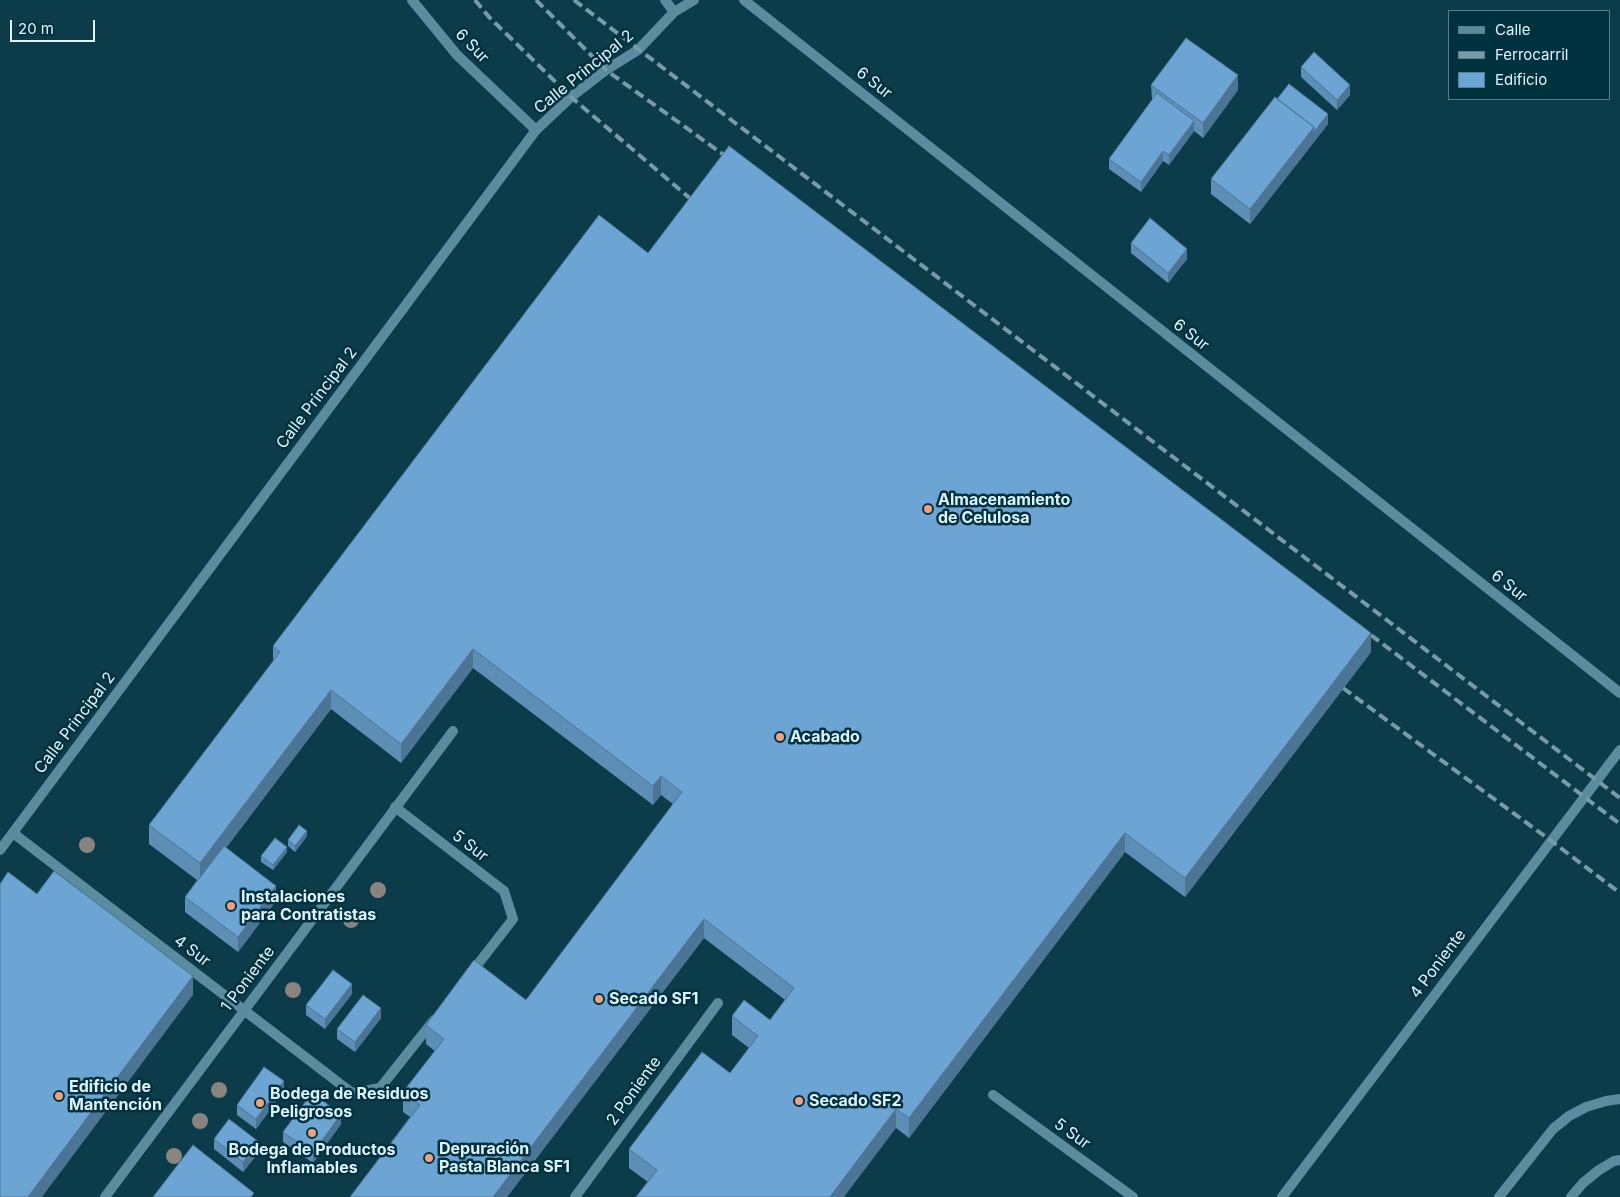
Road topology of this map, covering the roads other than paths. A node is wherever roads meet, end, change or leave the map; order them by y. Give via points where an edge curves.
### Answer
1 (412, 0) edge
2 (665, 0) edge
3 (694, 0) edge
4 (744, 0) edge
5 (674, 12) junction
6 (536, 130) junction
7 (1620, 693) edge
8 (453, 731) dead end
9 (1620, 750) edge
10 (396, 807) junction
11 (13, 832) junction
12 (0, 850) edge
13 (465, 981) edge
14 (718, 1003) dead end
15 (244, 1010) junction
16 (441, 1012) edge
17 (993, 1094) dead end
18 (1620, 1099) edge
19 (1620, 1160) edge
20 (105, 1197) edge
21 (575, 1197) edge
22 (1133, 1197) edge
23 (1282, 1197) edge
24 (1500, 1197) edge
25 (1572, 1197) edge

1 - 6 street, 6 Sur via 457,56
2 - 5 street
3 - 5 street, Calle Principal 2
4 - 7 street, 6 Sur
5 - 6 street, Calle Principal 2 via 638,50 606,70
6 - 11 street, Calle Principal 2
8 - 10 street, 1 Poniente
9 - 23 street, 4 Poniente
10 - 13 street, 5 Sur via 504,891 513,919
10 - 15 street, 1 Poniente
11 - 12 street, Calle Principal 2
11 - 15 street, 4 Sur
14 - 21 street, 2 Poniente
15 - 16 street, 4 Sur via 352,1093 380,1088
15 - 20 street, 1 Poniente
17 - 22 street, 5 Sur
18 - 24 street via 1586,1107 1553,1129
19 - 25 street via 1599,1170

